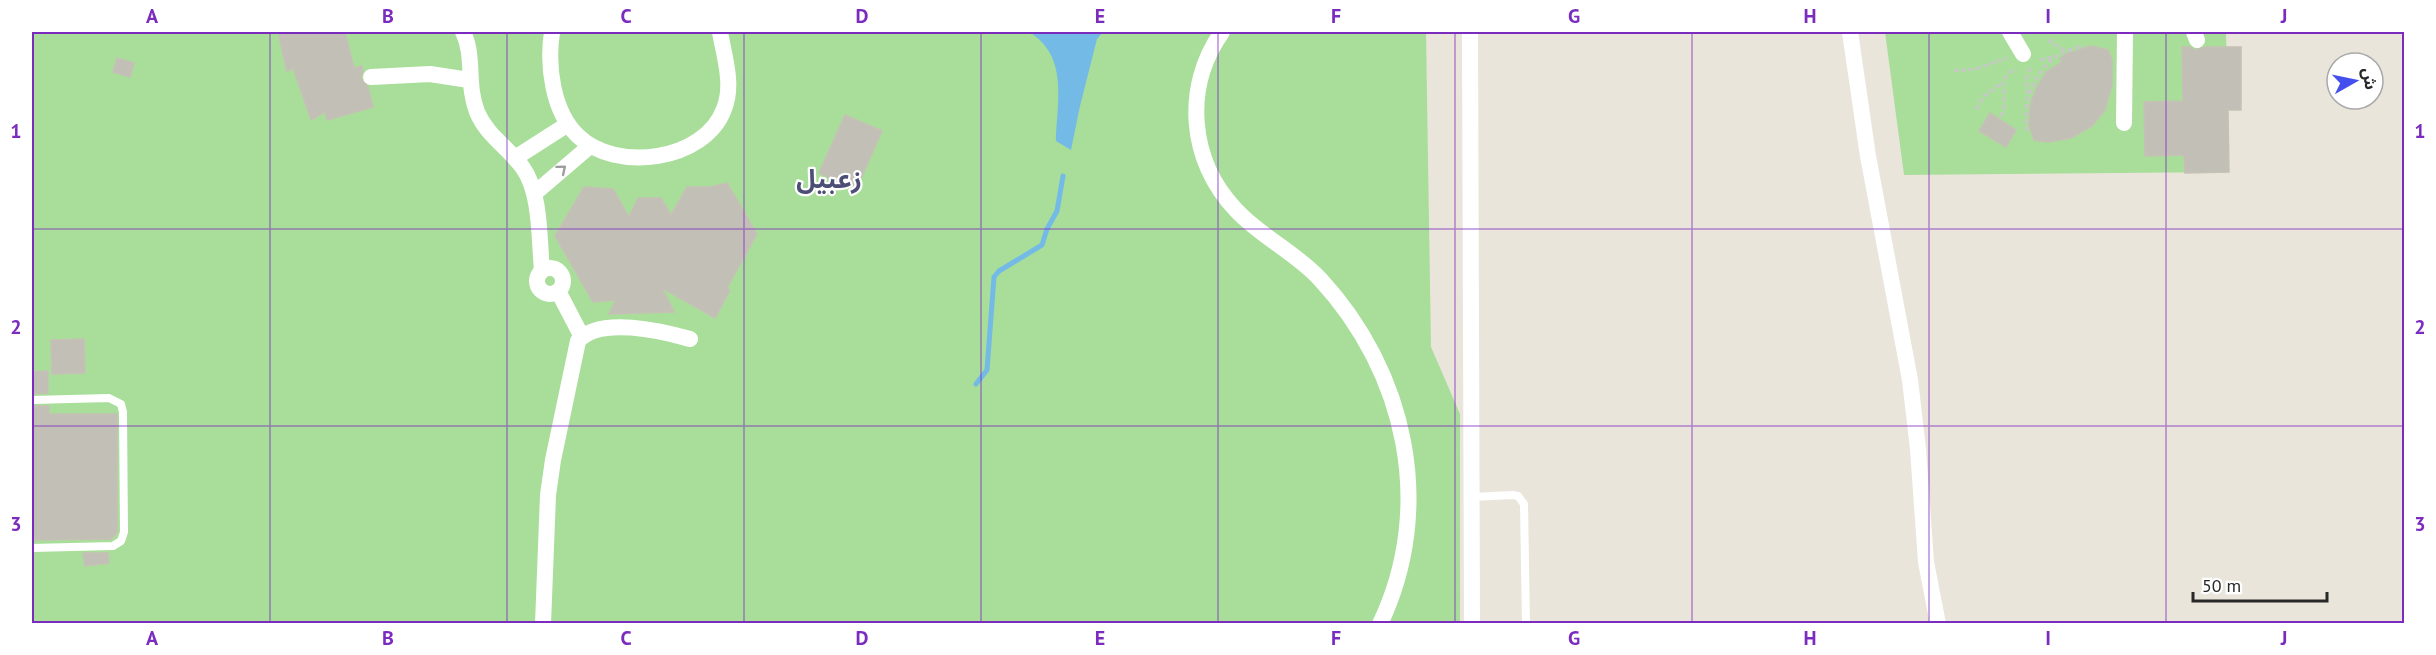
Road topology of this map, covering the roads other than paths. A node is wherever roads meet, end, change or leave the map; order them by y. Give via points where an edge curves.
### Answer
1 (463, 32) edge
2 (552, 32) edge
3 (720, 32) edge
4 (1222, 32) edge
5 (1470, 32) edge
6 (1850, 32) edge
7 (2010, 32) edge
8 (2125, 32) edge
9 (2027, 60) road end
10 (371, 77) dead end
11 (469, 80) junction
12 (2124, 123) dead end
13 (568, 124) junction
14 (590, 146) junction
15 (515, 158) junction
16 (535, 193) junction
17 (582, 337) junction
18 (690, 339) dead end
19 (32, 400) edge
20 (1472, 497) junction
21 (32, 548) edge
22 (543, 624) edge
23 (1380, 624) edge
24 (1472, 624) edge
25 (1526, 624) edge
26 (1938, 624) edge

1 - 11 street via 469,51
2 - 13 street via 552,79
3 - 14 street via 728,94 710,132 685,148 657,155 623,156
4 - 23 street via 1201,72 1196,93 1198,137 1212,177 1250,224 1302,262 1336,297 1368,344 1395,406 1407,460 1409,516 1401,567
5 - 20 street
6 - 26 street via 1868,156 1910,380 1926,562
7 - 9 street
8 - 12 street
10 - 11 street via 430,74
11 - 15 street via 486,128
13 - 14 street
13 - 15 street
16 -> 14 street
15 - 16 street
16 - 17 street via 542,270 558,270 563,281 558,291
17 - 18 street via 593,330 625,328
17 - 22 street via 576,346 548,495
19 - 21 lane via 109,398 121,404 124,532 121,541 113,546
20 - 24 street
20 - 25 lane via 1513,495 1524,504

